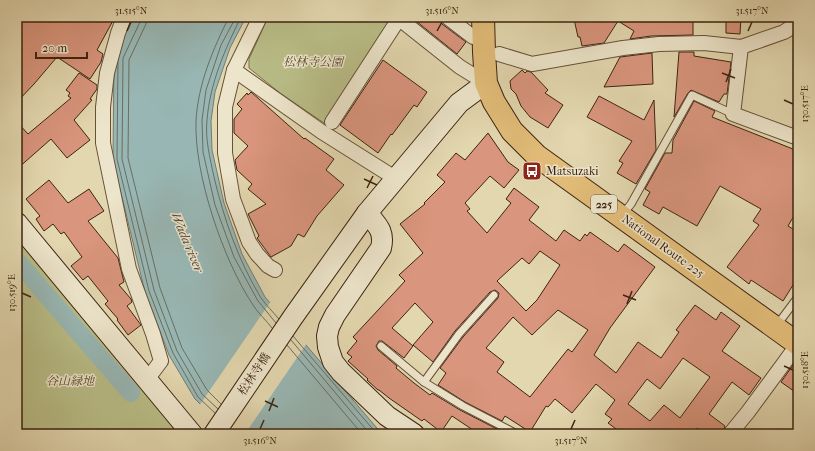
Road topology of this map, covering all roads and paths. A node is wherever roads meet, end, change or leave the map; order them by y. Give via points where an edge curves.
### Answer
1 (124, 17) edge
2 (260, 17) edge
3 (447, 17) edge
4 (483, 17) edge
5 (399, 18) edge
6 (798, 23) edge
7 (473, 37) dead end
8 (741, 47) junction
9 (500, 54) dead end
10 (234, 70) junction
11 (486, 83) junction
12 (733, 114) junction
13 (332, 122) dead end
14 (798, 138) edge
15 (395, 178) junction
16 (367, 213) junction
17 (621, 216) junction
18 (17, 223) edge
19 (275, 270) dead end
20 (494, 295) dead end
21 (798, 297) edge
22 (776, 327) junction
23 (798, 344) edge
24 (381, 346) dead end
25 (146, 380) junction
26 (424, 382) junction
27 (387, 416) junction
28 (215, 433) edge
29 (192, 434) edge
30 (400, 434) edge
31 (414, 434) edge
32 (517, 434) edge
33 (730, 434) edge

1 - 25 street via 107,73 103,106 103,143 129,269 154,334 161,361
2 - 10 street
3 - 7 street
4 - 11 highway, National Route 225 / 225
5 - 11 street via 460,67
5 - 13 street
6 - 8 street via 784,32
8 - 9 street via 704,43 659,44 532,64
8 - 12 street
10 - 15 street via 322,132
10 - 19 street via 225,107 225,153 233,199 249,242 268,266
11 - 15 street, 松林寺橋 via 459,103
11 - 17 highway, National Route 225 / 225 via 494,102 512,131 537,156
12 - 14 street
12 - 17 lane via 692,95 631,204
15 - 16 street, 松林寺橋
16 - 27 street via 381,229 381,248 335,315 327,336 328,347 333,362
16 - 28 street, 松林寺橋
17 - 22 highway, National Route 225 / 225
18 - 25 street
20 - 26 lane via 459,334
21 - 22 lane
22 - 23 highway, National Route 225 / 225
23 - 33 street
24 - 26 lane
25 - 29 street
26 - 32 lane
27 - 30 street
27 - 31 street

